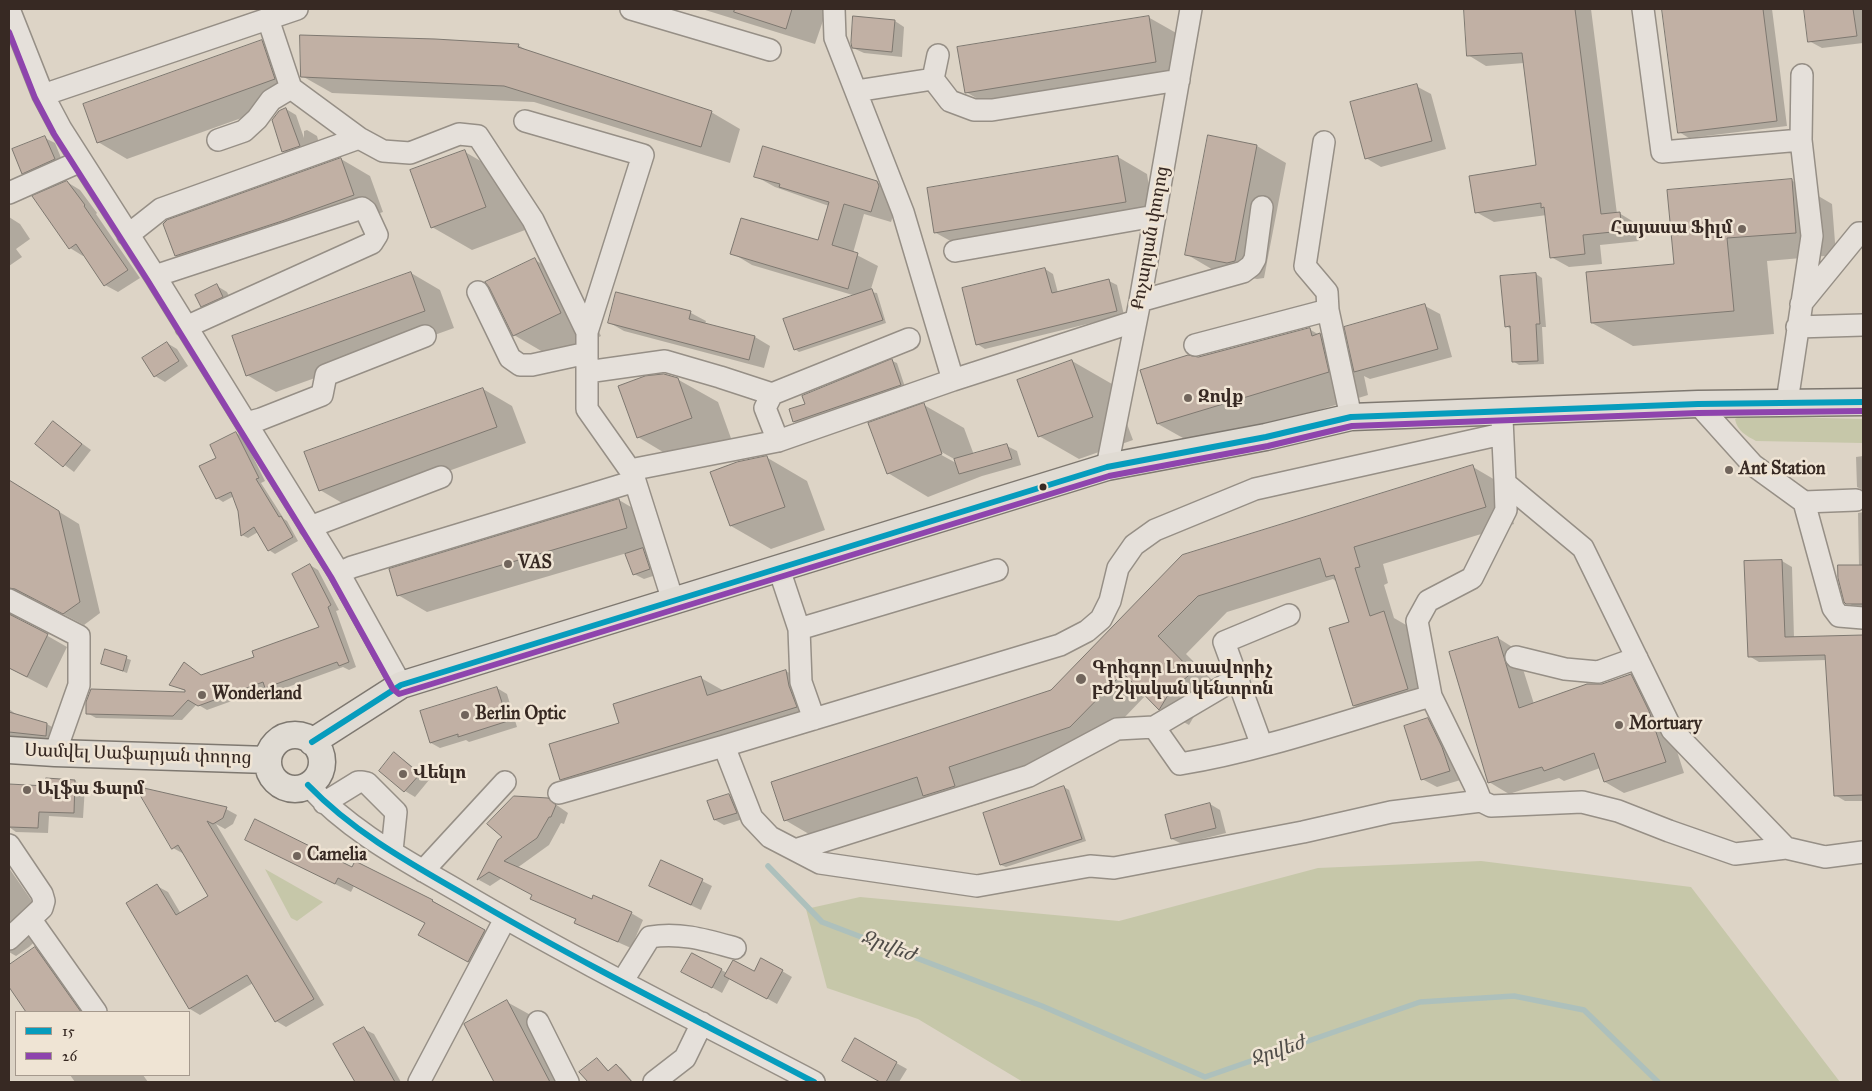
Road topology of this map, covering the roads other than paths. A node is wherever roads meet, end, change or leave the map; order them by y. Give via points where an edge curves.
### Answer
1 (9, 9) edge
2 (297, 9) edge
3 (631, 9) edge
4 (1191, 9) edge
5 (1643, 9) edge
6 (837, 10) edge
7 (268, 19) junction
8 (770, 50) dead end
9 (938, 55) dead end
10 (1802, 75) dead end
11 (933, 79) junction
12 (1179, 80) junction
13 (291, 88) junction
14 (856, 91) junction
15 (43, 95) junction
16 (525, 120) dead end
17 (359, 138) junction
18 (218, 140) dead end
19 (1801, 140) junction
20 (1324, 142) dead end
21 (81, 161) junction
22 (9, 193) edge
23 (1262, 207) dead end
24 (1155, 216) junction
25 (1863, 233) edge
26 (128, 235) junction
27 (955, 251) dead end
28 (155, 276) junction
29 (478, 292) dead end
30 (1801, 305) junction
31 (1328, 310) junction
32 (1138, 311) junction
33 (1863, 325) edge
34 (186, 326) junction
35 (1797, 327) junction
36 (587, 332) junction
37 (425, 336) dead end
38 (909, 339) dead end
39 (1195, 345) dead end
40 (587, 363) junction
41 (953, 380) junction
42 (772, 394) junction
43 (1787, 402) junction
44 (1863, 402) edge
45 (1698, 404) junction
46 (1351, 417) junction
47 (246, 423) junction
48 (1502, 423) junction
49 (778, 441) junction
50 (1107, 467) junction
51 (633, 476) junction
52 (441, 477) dead end
53 (1505, 483) junction
54 (1856, 500) dead end
55 (1804, 502) junction
56 (310, 527) junction
57 (779, 568) junction
58 (997, 570) dead end
59 (339, 573) junction
60 (9, 600) edge
61 (673, 601) junction
62 (1289, 615) dead end
63 (1863, 618) edge
64 (799, 629) junction
65 (1516, 657) dead end
66 (1637, 658) junction
67 (1237, 678) junction
68 (401, 685) junction
69 (1431, 696) junction
70 (814, 719) junction
71 (1154, 726) junction
72 (312, 742) junction
73 (724, 746) junction
74 (1262, 746) junction
75 (9, 750) edge
76 (55, 754) junction
77 (268, 760) junction
78 (505, 782) dead end
79 (559, 793) dead end
80 (316, 794) junction
81 (1481, 801) junction
82 (9, 846) edge
83 (1786, 848) junction
84 (795, 850) junction
85 (392, 851) junction
86 (1863, 852) edge
87 (423, 870) junction
88 (506, 919) junction
89 (31, 920) junction
90 (9, 939) edge
91 (735, 948) dead end
92 (622, 982) junction
93 (95, 1011) edge
94 (538, 1022) dead end
95 (702, 1023) junction
96 (419, 1082) edge
97 (568, 1082) edge
98 (654, 1082) edge
99 (814, 1082) edge

1 - 15 street
2 - 7 street
3 - 8 street
4 - 12 street, Քոչարյան փողոց
5 - 19 street via 1662,152
6 - 14 street via 835,38
7 - 13 street
7 - 15 street
9 - 11 street
10 - 19 street
11 - 12 street via 950,100 974,110 992,110
11 - 14 street
12 - 24 street, Քոչարյան փողոց
13 - 17 street
13 - 18 street via 272,100 244,131
14 - 41 street via 903,212
15 - 21 street
16 - 36 street via 643,155
17 - 26 street via 161,209
17 - 36 street via 383,151 410,153 459,134 478,136 533,220
19 - 30 street via 1812,236
20 - 31 street via 1305,266 1327,292
21 - 22 street
21 - 26 street
23 - 32 street via 1255,258 1247,269
24 - 27 street
24 - 32 street, Քոչարյան փողոց
25 - 30 street via 1859,233
26 - 28 street
28 - 34 street
28 - 34 street via 362,208 366,211 377,235 372,243
29 - 40 street via 510,358 520,365
30 - 35 street
31 - 39 street
31 - 46 street
32 - 41 street
32 - 50 street, Քոչարյան փողոց
33 - 35 street
34 - 47 street
35 - 43 street
36 - 40 street
37 - 47 street via 326,376 322,394
38 - 42 street
40 - 42 street via 665,362
40 - 51 street via 587,409
41 - 49 street
42 - 49 street via 765,408
43 - 44 main road
43 - 45 main road
45 - 48 main road
45 - 55 street via 1753,465
46 - 48 main road
46 - 50 main road via 1266,437
47 - 56 street
48 - 53 street
48 - 70 street via 1255,489 1155,530 1134,545 1118,568 1106,610 1087,631 1060,645
49 - 51 street
50 - 57 main road
51 - 59 street
51 - 61 street
52 - 56 street
53 - 66 street via 1583,548
53 - 69 street via 1506,510 1472,578 1428,601 1417,621
54 - 55 street
55 - 63 street via 1833,608 1839,616
56 - 59 street
57 - 61 main road
57 - 64 street
58 - 64 street
59 - 68 street
60 - 76 street via 80,636 79,684
61 - 68 main road
62 - 67 street via 1224,642
64 - 70 street via 801,682
65 - 66 street via 1566,670 1598,672
66 - 83 street via 1672,730
67 - 71 street
67 - 74 street
68 - 72 main road
69 - 74 street
69 - 81 street
70 - 73 street
71 - 74 street via 1180,764
71 - 84 street via 1117,729 1029,776
72 - 77 main road via 288,736 274,745
72 - 80 main road via 318,748 321,765 315,780
73 - 79 street
73 - 84 street via 752,818 770,837
75 - 76 main road, Սամվել Սաֆարյան փողոց
76 - 77 main road, Սամվել Սաֆարյան փողոց
77 - 80 main road via 277,783
78 - 87 street
80 - 85 street via 353,827
80 - 85 street via 358,782 367,783 396,812
81 - 83 street via 1491,806 1582,802 1618,811 1735,854
81 - 84 street via 1391,812 1114,868 1090,866 977,886 820,863
82 - 89 street via 42,894 42,908
83 - 86 street via 1825,857
85 - 87 street
87 - 88 street
88 - 92 street
88 - 96 street
89 - 90 street
89 - 93 street
91 - 92 street via 697,937 666,934 650,937
92 - 95 street
94 - 97 street
95 - 98 street via 685,1058
95 - 99 street

